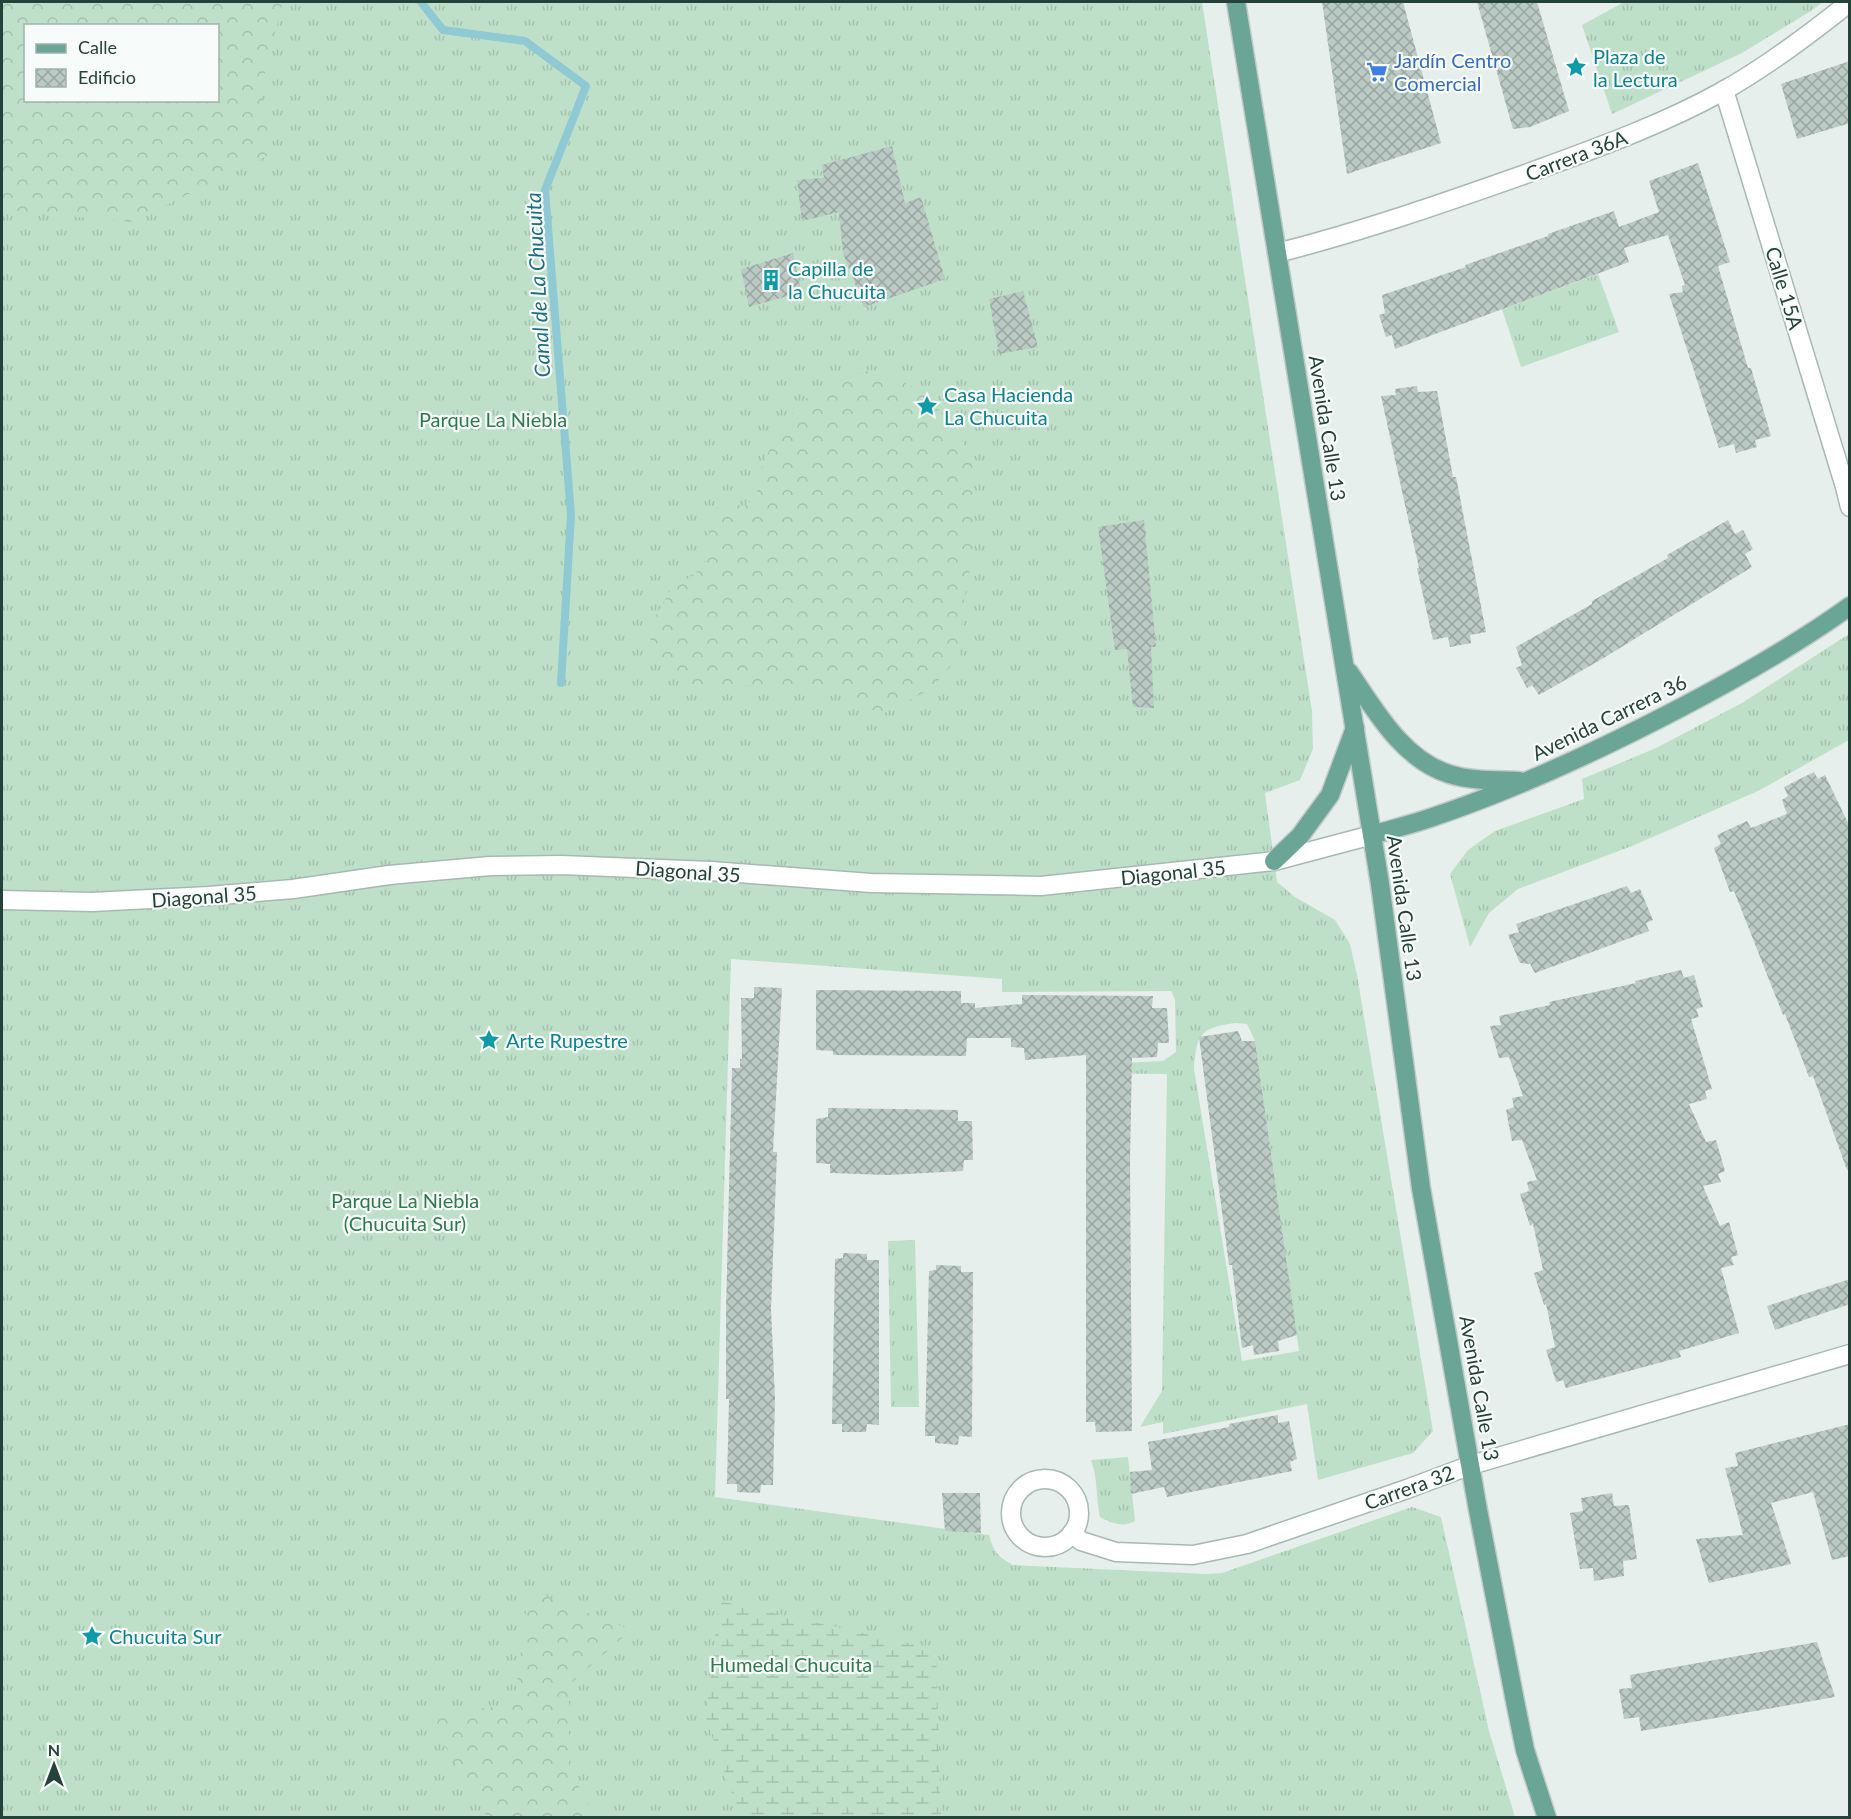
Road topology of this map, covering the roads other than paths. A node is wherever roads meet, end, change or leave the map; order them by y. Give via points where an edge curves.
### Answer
1 (1236, 2) edge
2 (1850, 2) edge
3 (1724, 90) junction
4 (1277, 254) junction
5 (1847, 489) edge
6 (1850, 507) edge
7 (1850, 606) edge
8 (1344, 666) junction
9 (1355, 726) junction
10 (1526, 781) junction
11 (1372, 835) junction
12 (1274, 861) junction
13 (2, 900) edge
14 (1850, 1354) edge
15 (1471, 1465) junction
16 (1072, 1533) dead end
17 (1547, 1818) edge

1 - 4 main road, Avenida Calle 13
2 - 3 street, Carrera 36A
3 - 4 street, Carrera 36A via 1680,113 1564,160 1382,224
3 - 5 street, Calle 15A
4 - 8 main road, Avenida Calle 13
5 - 6 street, Calle 15A
7 - 10 main road, Avenida Carrera 36 via 1804,639 1731,681 1609,745
8 - 9 main road, Avenida Calle 13
8 - 10 main road via 1403,745 1423,761 1448,773 1475,779
9 - 11 main road, Avenida Calle 13
9 - 12 main road via 1330,795 1300,836
10 - 11 main road, Avenida Carrera 36 via 1432,818
11 - 12 street, Diagonal 35
11 - 15 main road, Avenida Calle 13 via 1421,1188
12 - 13 street, Diagonal 35 via 1041,886 871,883 640,867 490,866 209,896 92,902
14 - 15 street, Carrera 32
15 - 16 street, Carrera 32 via 1247,1544 1193,1555 1116,1552 1081,1541
15 - 17 main road, Avenida Calle 13 via 1525,1750

